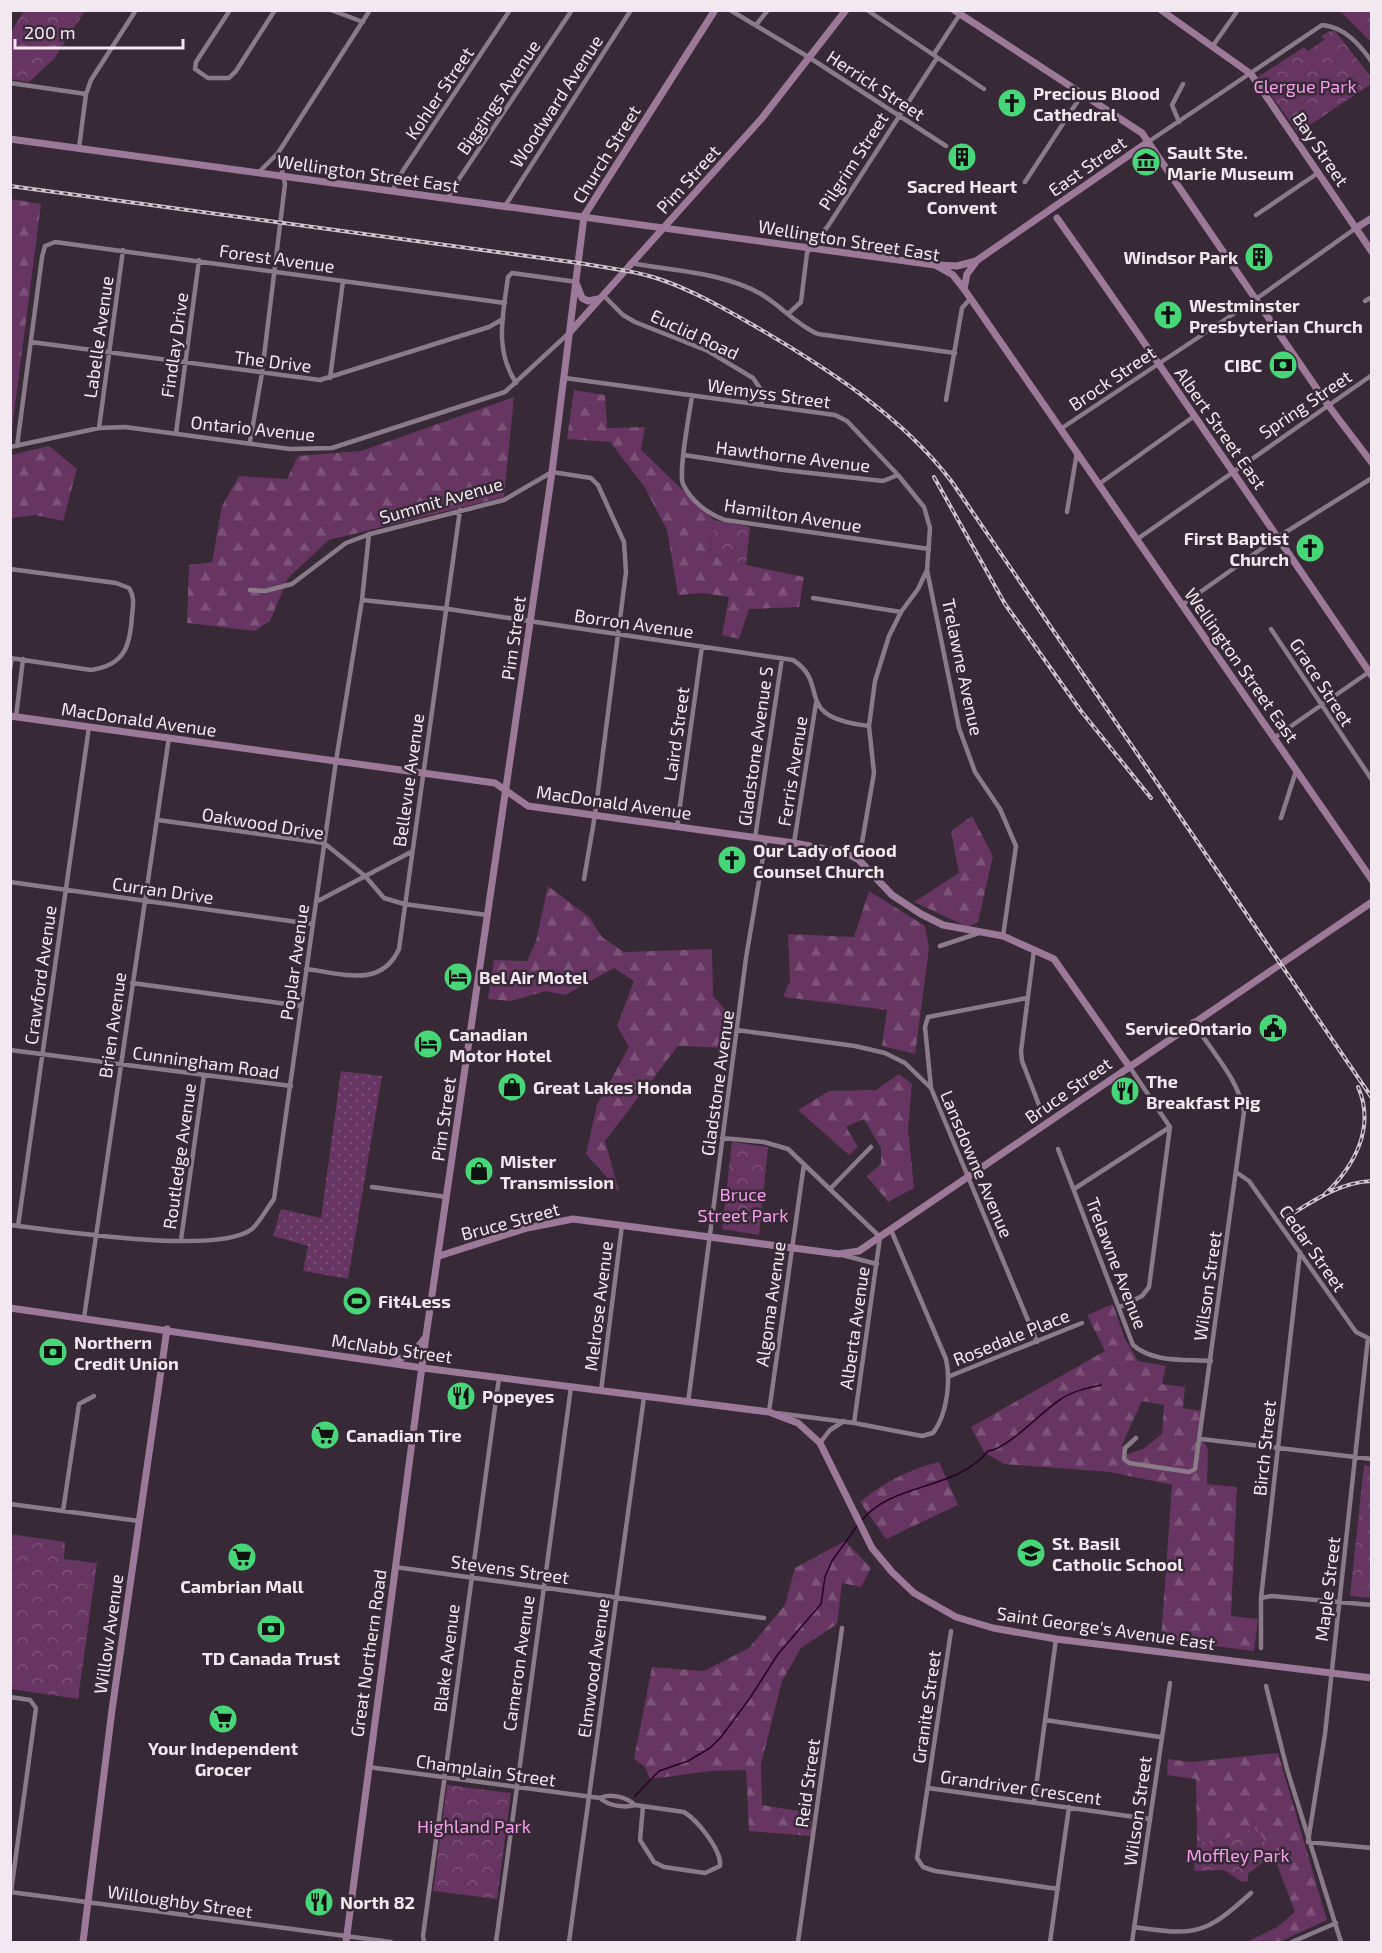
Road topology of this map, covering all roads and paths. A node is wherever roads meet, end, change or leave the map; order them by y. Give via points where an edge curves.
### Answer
1 (136, 10) edge
2 (230, 10) edge
3 (275, 10) edge
4 (331, 10) edge
5 (370, 10) edge
6 (510, 10) edge
7 (572, 10) edge
8 (631, 10) edge
9 (715, 10) edge
10 (730, 10) edge
11 (768, 10) edge
12 (846, 10) edge
13 (867, 10) edge
14 (1161, 10) edge
15 (1238, 10) edge
16 (957, 12) edge
17 (363, 22) junction
18 (756, 25) junction
19 (1212, 47) junction
20 (935, 56) junction
21 (810, 58) junction
22 (1371, 62) edge
23 (1251, 74) junction
24 (10, 83) edge
25 (1184, 84) dead end
26 (984, 89) dead end
27 (86, 94) junction
28 (1081, 96) junction
29 (898, 116) junction
30 (1179, 122) junction
31 (10, 139) edge
32 (1148, 142) junction
33 (946, 146) dead end
34 (79, 148) junction
35 (278, 153) junction
36 (258, 173) junction
37 (1318, 173) junction
38 (283, 176) junction
39 (1025, 182) dead end
40 (392, 191) junction
41 (1074, 195) junction
42 (448, 198) junction
43 (505, 206) junction
44 (1256, 215) dead end
45 (584, 216) junction
46 (1057, 218) junction
47 (1371, 218) edge
48 (1034, 220) junction
49 (1356, 228) junction
50 (663, 229) junction
51 (812, 248) junction
52 (123, 250) junction
53 (1371, 252) edge
54 (199, 260) junction
55 (976, 261) junction
56 (630, 263) junction
57 (935, 265) junction
58 (275, 271) junction
59 (343, 281) junction
60 (577, 282) junction
61 (964, 289) junction
62 (602, 296) junction
63 (1371, 297) edge
64 (970, 299) junction
65 (1256, 299) junction
66 (1365, 301) dead end
67 (505, 303) junction
68 (789, 313) junction
69 (504, 320) junction
70 (571, 332) junction
71 (31, 342) junction
72 (955, 352) junction
73 (110, 353) junction
74 (185, 363) junction
75 (1158, 363) junction
76 (262, 374) junction
77 (1371, 375) edge
78 (330, 378) junction
79 (565, 378) junction
80 (516, 383) junction
81 (692, 395) junction
82 (946, 400) dead end
83 (762, 404) junction
84 (1328, 405) junction
85 (1193, 417) junction
86 (99, 428) junction
87 (1062, 428) junction
88 (176, 433) junction
89 (250, 442) junction
90 (17, 446) junction
91 (10, 447) edge
92 (1077, 451) junction
93 (684, 455) junction
94 (1371, 463) edge
95 (1232, 471) junction
96 (552, 472) junction
97 (898, 475) junction
98 (1371, 478) edge
99 (1099, 484) junction
100 (460, 510) junction
101 (1066, 512) dead end
102 (369, 534) junction
103 (1278, 537) junction
104 (1136, 540) junction
105 (929, 549) junction
106 (10, 569) edge
107 (927, 570) junction
108 (250, 590) dead end
109 (813, 598) dead end
110 (362, 600) junction
111 (1182, 606) junction
112 (448, 609) junction
113 (901, 612) junction
114 (530, 622) junction
115 (1271, 629) dead end
116 (619, 634) junction
117 (702, 646) junction
118 (11, 658) edge
119 (782, 658) junction
120 (23, 659) junction
121 (10, 670) edge
122 (1371, 673) edge
123 (816, 703) junction
124 (1320, 707) junction
125 (12, 717) edge
126 (869, 726) junction
127 (89, 727) junction
128 (170, 737) junction
129 (1275, 738) junction
130 (336, 761) junction
131 (1296, 768) junction
132 (423, 772) junction
133 (1371, 780) edge
134 (506, 791) junction
135 (595, 815) junction
136 (1281, 818) dead end
137 (158, 820) junction
138 (677, 826) junction
139 (756, 838) junction
140 (766, 839) junction
141 (324, 843) junction
142 (794, 843) junction
143 (411, 852) junction
144 (859, 860) junction
145 (365, 876) junction
146 (584, 879) dead end
147 (1371, 880) edge
148 (10, 882) edge
149 (66, 890) junction
150 (143, 900) junction
151 (316, 902) junction
152 (1371, 902) edge
153 (404, 904) junction
154 (1371, 909) edge
155 (1360, 910) junction
156 (488, 915) junction
157 (312, 924) junction
158 (981, 931) junction
159 (1003, 936) junction
160 (940, 946) dead end
161 (1035, 950) junction
162 (306, 969) junction
163 (132, 983) junction
164 (1027, 998) junction
165 (301, 1006) junction
166 (1194, 1022) junction
167 (737, 1030) junction
168 (10, 1050) edge
169 (43, 1054) junction
170 (120, 1064) junction
171 (1130, 1066) junction
172 (204, 1075) junction
173 (291, 1086) junction
174 (931, 1088) junction
175 (1039, 1105) dead end
176 (1170, 1126) junction
177 (722, 1138) junction
178 (871, 1147) dead end
179 (1058, 1149) dead end
180 (804, 1164) junction
181 (1236, 1172) junction
182 (968, 1177) junction
183 (372, 1187) dead end
184 (830, 1189) junction
185 (1074, 1189) junction
186 (447, 1197) junction
187 (10, 1225) edge
188 (622, 1225) junction
189 (18, 1226) junction
190 (891, 1230) junction
191 (710, 1236) junction
192 (95, 1237) junction
193 (880, 1238) junction
194 (181, 1240) junction
195 (792, 1248) junction
196 (1300, 1252) junction
197 (839, 1254) junction
198 (439, 1256) junction
199 (877, 1264) junction
200 (1120, 1307) junction
201 (10, 1308) edge
202 (84, 1318) junction
203 (1082, 1323) dead end
204 (167, 1329) junction
205 (426, 1336) junction
206 (1370, 1337) edge
207 (1037, 1342) junction
208 (1211, 1361) junction
209 (391, 1363) junction
210 (423, 1368) junction
211 (950, 1376) junction
212 (499, 1378) junction
213 (571, 1387) junction
214 (601, 1391) junction
215 (94, 1396) dead end
216 (644, 1397) junction
217 (688, 1403) junction
218 (769, 1412) junction
219 (844, 1421) junction
220 (854, 1423) junction
221 (1136, 1438) dead end
222 (1201, 1439) junction
223 (820, 1443) junction
224 (1277, 1449) junction
225 (1355, 1457) junction
226 (1371, 1459) edge
227 (10, 1504) edge
228 (63, 1511) junction
229 (139, 1521) junction
230 (395, 1567) junction
231 (471, 1577) junction
232 (542, 1587) junction
233 (616, 1597) junction
234 (1261, 1598) junction
235 (1340, 1601) junction
236 (1371, 1605) edge
237 (764, 1618) dead end
238 (842, 1628) dead end
239 (951, 1631) dead end
240 (1056, 1639) junction
241 (1261, 1648) dead end
242 (1331, 1674) junction
243 (1371, 1678) edge
244 (1170, 1683) dead end
245 (1266, 1686) dead end
246 (10, 1697) edge
247 (1045, 1720) junction
248 (1160, 1737) junction
249 (368, 1767) junction
250 (444, 1778) junction
251 (515, 1788) junction
252 (928, 1788) junction
253 (589, 1797) junction
254 (1035, 1802) junction
255 (643, 1806) junction
256 (1069, 1807) junction
257 (1149, 1819) junction
258 (1308, 1842) junction
259 (1371, 1848) edge
260 (1058, 1889) junction
261 (11, 1892) edge
262 (1251, 1893) dead end
263 (88, 1902) junction
264 (1336, 1923) junction
265 (1134, 1927) junction
266 (346, 1940) edge
267 (83, 1942) edge
268 (391, 1942) edge
269 (424, 1942) edge
270 (496, 1942) edge
271 (569, 1942) edge
272 (798, 1942) edge
273 (1050, 1942) edge
274 (1132, 1942) edge
275 (1292, 1942) edge
276 (1341, 1942) edge

1 - 27 street
2 - 3 street via 196,62 195,69 208,78 229,78 236,71
4 - 17 street
5 - 17 street
6 - 40 street, Kohler Street
7 - 42 street, Biggings Avenue
8 - 43 street, Woodward Avenue
9 - 45 main road, Church Street
10 - 18 street, Herrick Street
11 - 18 street
12 - 21 main road, Pim Street
13 - 20 street
14 - 19 main road, Bay Street
15 - 19 street
16 - 20 street, Pilgrim Street
16 - 28 main road
17 - 35 street
18 - 21 street, Herrick Street
19 - 23 main road, Bay Street
20 - 26 street
20 - 29 street, Pilgrim Street
21 - 29 street, Herrick Street
21 - 50 main road, Pim Street
22 - 23 street, East Street via 1348,35 1322,25
23 - 30 street, East Street
23 - 37 main road, Bay Street
24 - 27 street
25 - 30 street via 1172,105
27 - 34 street
28 - 32 main road via 1132,125
28 - 39 street
29 - 33 street, Herrick Street
29 - 51 street, Pilgrim Street
30 - 32 street, East Street
31 - 34 main road, Wellington Street East
32 - 41 main road, East Street
32 - 65 main road
34 - 36 main road, Wellington Street East
35 - 36 street
35 - 38 street
36 - 38 main road, Wellington Street East
37 - 44 street
37 - 49 main road, Bay Street
38 - 40 main road, Wellington Street East
38 - 58 street
40 - 42 main road, Wellington Street East
41 - 46 main road
41 - 48 main road, East Street
42 - 43 main road, Wellington Street East
43 - 45 main road, Wellington Street East
45 - 50 main road, Wellington Street East
45 - 60 main road, Church Street
46 - 48 main road
46 - 75 main road, Albert Street East
47 - 49 main road
48 - 55 main road, East Street
49 - 53 main road, Bay Street
49 - 65 street, Brock Street
50 - 51 main road, Wellington Street East
50 - 56 main road, Pim Street
51 - 57 main road, Wellington Street East
51 - 68 street, Pilgrim Street via 804,263 801,302
52 - 54 street, Forest Avenue
52 - 71 street, Forest Avenue via 55,242 45,246
52 - 73 street, Labelle Avenue
54 - 58 street, Forest Avenue
54 - 74 street, Findlay Drive
55 - 57 main road, East Street via 957,266
55 - 61 main road via 967,274
56 - 62 main road, Pim Street
56 - 68 street via 730,282 760,294
57 - 61 main road, Wellington Street East via 953,275
58 - 59 street, Forest Avenue
58 - 76 street
59 - 67 street, Forest Avenue
59 - 78 street
60 - 62 main road via 582,298 588,301
60 - 67 street via 512,273
60 - 70 main road, Church Street
61 - 64 main road, Wellington Street East
62 - 70 main road, Pim Street
62 - 83 street, Euclid Road via 635,322 708,351 753,378 762,391
63 - 66 street
64 - 72 street via 962,308
64 - 87 main road, Wellington Street East
65 - 75 street, Brock Street
65 - 84 main road
67 - 69 street
68 - 72 street via 818,334
69 - 78 street, The Drive
69 - 80 street via 501,341 506,367
70 - 79 main road, Pim Street
70 - 80 street, Ontario Avenue
71 - 73 street, The Drive
71 - 90 street
72 - 82 street
73 - 74 street, The Drive
73 - 86 street, Labelle Avenue
74 - 76 street, The Drive
74 - 88 street, Findlay Drive
75 - 85 main road, Albert Street East
75 - 87 street, Brock Street
76 - 78 street, The Drive via 306,380
76 - 89 street
77 - 84 street, Spring Street
79 - 81 street, Wemyss Street
79 - 96 main road, Pim Street
80 - 89 street, Ontario Avenue via 489,400 332,448 290,449
81 - 83 street, Wemyss Street
81 - 93 street, Hamilton Avenue
83 - 97 street, Wemyss Street via 835,415 848,421
84 - 94 main road
84 - 95 street, Spring Street
85 - 95 main road, Albert Street East
85 - 99 street
86 - 88 street, Ontario Avenue
86 - 90 street, Ontario Avenue
87 - 92 main road, Wellington Street East
88 - 89 street, Ontario Avenue
90 - 91 street, Ontario Avenue
92 - 99 main road, Wellington Street East
92 - 101 street
93 - 97 street, Hawthorne Avenue via 883,481
93 - 105 street, Hamilton Avenue via 682,482 694,501 712,516
95 - 103 main road, Albert Street East
95 - 104 street, Spring Street
96 - 100 street, Summit Avenue via 504,500
96 - 114 main road, Pim Street
96 - 116 street via 591,478 598,485 624,542 626,572
97 - 105 street, Wemyss Street via 924,507
98 - 103 street
99 - 104 main road, Wellington Street East
100 - 102 street, Summit Avenue
100 - 112 street, Bellevue Avenue
102 - 108 street, Summit Avenue via 346,543 292,584 265,591
102 - 110 street, Poplar Avenue
103 - 111 street
103 - 122 main road, Albert Street East
104 - 111 main road, Wellington Street East
105 - 107 street, Wemyss Street
106 - 120 street via 116,583 129,588 134,599 131,639 116,663 91,670
107 - 113 street
107 - 159 street, Trelawne Avenue via 959,728 975,772 1000,809 1016,846
109 - 113 street
110 - 112 street, Borron Avenue
110 - 130 street, Poplar Avenue
111 - 129 main road, Wellington Street East
112 - 114 street, Borron Avenue
112 - 132 street, Bellevue Avenue
113 - 126 street via 875,681
114 - 116 street, Borron Avenue
114 - 134 main road, Pim Street
115 - 124 street, Grace Street
116 - 117 street, Borron Avenue
116 - 135 street
117 - 119 street, Borron Avenue
117 - 138 street, Laird Street
118 - 120 street
118 - 121 street
119 - 123 street, Borron Avenue via 802,666
119 - 139 street, Gladstone Avenue S
120 - 125 street
122 - 124 street
123 - 126 street via 833,720
123 - 142 street, Ferris Avenue
124 - 129 street
124 - 133 street, Grace Street
125 - 127 main road, MacDonald Avenue
126 - 144 street via 874,772
127 - 128 main road, MacDonald Avenue
127 - 149 street, Crawford Avenue
128 - 130 main road, MacDonald Avenue
128 - 137 street, Brien Avenue
129 - 131 main road, Wellington Street East
130 - 132 main road, MacDonald Avenue
130 - 141 street, Poplar Avenue
131 - 136 street
131 - 147 main road, Wellington Street East
132 - 134 main road, MacDonald Avenue via 495,783
132 - 143 street, Bellevue Avenue
134 - 135 main road, MacDonald Avenue via 528,806
134 - 156 main road, Pim Street
135 - 138 main road, MacDonald Avenue
135 - 146 street
137 - 141 street, Oakwood Drive
137 - 150 street, Brien Avenue
138 - 139 main road, MacDonald Avenue
139 - 140 main road, MacDonald Avenue
140 - 142 main road, MacDonald Avenue
140 - 167 street, Gladstone Avenue
141 - 145 street, Oakwood Drive
141 - 151 street, Poplar Avenue
142 - 144 main road, MacDonald Avenue via 846,853
143 - 145 street
143 - 153 street, Bellevue Avenue
144 - 158 main road, MacDonald Avenue via 892,895 921,914 943,925
145 - 151 street
145 - 153 street, Oakwood Drive via 384,897
148 - 149 street, Curran Drive
149 - 150 street, Curran Drive
149 - 169 street, Crawford Avenue
150 - 157 street, Curran Drive
150 - 163 street, Brien Avenue
151 - 157 street, Poplar Avenue
152 - 155 main road, Bruce Street
153 - 156 street, Oakwood Drive
153 - 162 street, Bellevue Avenue via 399,949 393,962 382,971 369,976
154 - 155 main road
155 - 166 main road, Bruce Street
156 - 186 main road, Pim Street
157 - 162 street, Poplar Avenue
158 - 159 main road, MacDonald Avenue
158 - 160 street
159 - 161 main road, MacDonald Avenue
161 - 164 street
161 - 171 main road, MacDonald Avenue via 1054,960 1064,971
162 - 165 street, Poplar Avenue
163 - 165 street
163 - 170 street, Brien Avenue
164 - 174 street via 928,1017 925,1027
164 - 175 street via 1022,1060
165 - 173 street, Poplar Avenue
166 - 171 main road, Bruce Street
166 - 181 street, Wilson Street via 1232,1078 1242,1100
167 - 174 street, Lansdowne Avenue via 885,1053 904,1063
167 - 177 street, Gladstone Avenue
168 - 169 street, Cunningham Road
169 - 170 street, Cunningham Road
169 - 189 street, Crawford Avenue
170 - 172 street, Cunningham Road
170 - 192 street, Brien Avenue
171 - 176 street
171 - 182 main road, Bruce Street
172 - 173 street, Cunningham Road
172 - 194 street, Routledge Avenue
173 - 194 street, Poplar Avenue via 274,1199 252,1229 243,1233 226,1240
174 - 182 street, Lansdowne Avenue
176 - 185 street
176 - 200 street via 1149,1287 1142,1296
177 - 180 street via 788,1149
177 - 191 street, Gladstone Avenue
178 - 184 street
179 - 185 street, Trelawne Avenue
180 - 184 street
180 - 195 street, Algoma Avenue
181 - 196 street, Cedar Street via 1249,1181
181 - 208 street, Wilson Street
182 - 190 main road, Bruce Street
182 - 207 street, Lansdowne Avenue
183 - 186 street
184 - 193 street
185 - 200 street, Trelawne Avenue
186 - 198 main road, Pim Street
187 - 189 street, Poplar Avenue
188 - 191 main road, Bruce Street
188 - 198 main road, Bruce Street via 594,1220 553,1222
188 - 214 street, Melrose Avenue
189 - 192 street, Poplar Avenue
190 - 193 main road, Bruce Street
190 - 211 street
191 - 195 main road, Bruce Street
191 - 217 street, Gladstone Avenue
192 - 194 street, Poplar Avenue
192 - 202 street, Brien Avenue
193 - 197 main road, Bruce Street via 859,1251
193 - 199 street, Alberta Avenue
195 - 197 main road, Bruce Street
195 - 218 street, Algoma Avenue
196 - 206 street, Cedar Street via 1356,1332
196 - 224 street, Birch Street
197 - 199 street, Bruce Street
198 - 205 main road, Pim Street
199 - 220 street, Alberta Avenue
200 - 208 street, Trelawne Avenue via 1133,1345 1142,1353
201 - 202 main road, McNabb Street
202 - 204 main road, McNabb Street
203 - 207 street, Rosedale Place
204 - 209 main road, McNabb Street
204 - 229 main road, Willow Avenue
205 - 209 main road via 414,1352
205 - 210 main road, Pim Street
206 - 225 street, Maple Street
207 - 211 street, Rosedale Place
208 - 222 street, Wilson Street
209 - 210 main road, McNabb Street
210 - 212 main road, McNabb Street
210 - 230 main road, Great Northern Road
211 - 220 street, McNabb Street via 933,1433 922,1436
212 - 213 main road, McNabb Street
212 - 231 street, Blake Avenue
213 - 214 main road, McNabb Street
213 - 232 street, Cameron Avenue
214 - 216 main road, McNabb Street
215 - 228 street via 79,1404
216 - 217 main road, McNabb Street
216 - 233 street, Elmwood Avenue
217 - 218 main road, McNabb Street
218 - 219 street, McNabb Street
218 - 223 main road, McNabb Street via 798,1423
219 - 220 street, McNabb Street
219 - 223 street
221 - 222 street, Wilson Street via 1125,1448 1124,1459 1129,1463 1189,1472 1195,1469
222 - 224 street
223 - 240 main road, Saint George's Avenue East via 872,1548 914,1593 939,1609 974,1623
224 - 225 street
224 - 234 street, Birch Street
225 - 226 street
225 - 235 street, Maple Street
227 - 228 street
228 - 229 street
229 - 263 main road, Willow Avenue
230 - 231 street, Stevens Street
230 - 249 main road, Great Northern Road
231 - 232 street, Stevens Street
231 - 250 street, Blake Avenue
232 - 233 street, Stevens Street
232 - 251 street, Cameron Avenue
233 - 237 street, Stevens Street
233 - 253 street, Elmwood Avenue
234 - 235 street
234 - 241 street, Birch Street
235 - 236 street
235 - 242 street, Maple Street
238 - 272 street, Reid Street
239 - 252 street, Granite Street
240 - 242 main road, Saint George's Avenue East
240 - 247 street
242 - 243 main road, Saint George's Avenue East
242 - 258 street, Maple Street
244 - 248 street, Wilson Street
245 - 258 street
246 - 261 street via 30,1700 36,1708
247 - 248 street
247 - 254 street
248 - 257 street, Wilson Street
249 - 250 street, Champlain Street
249 - 266 main road, Great Northern Road
250 - 251 street, Champlain Street
250 - 269 street, Blake Avenue
251 - 253 street, Champlain Street
251 - 270 street, Cameron Avenue
252 - 254 street, Grandriver Crescent
252 - 260 street, Grandriver Crescent via 917,1858 923,1868
253 - 255 street, Champlain Street via 605,1803
253 - 271 street, Elmwood Avenue
254 - 256 street, Grandriver Crescent
255 - 255 street, Champlain Street via 640,1840 654,1862 705,1873 720,1866 721,1859 690,1815
256 - 257 street, Grandriver Crescent
256 - 260 street
257 - 265 street, Wilson Street
258 - 259 street
258 - 264 street
260 - 273 street
261 - 263 street, Willoughby Street
262 - 265 street via 1228,1913 1195,1932
263 - 266 street, Willoughby Street
263 - 267 main road, Willow Avenue
264 - 275 street
264 - 276 street
265 - 274 street, Wilson Street
266 - 268 street, Willoughby Street

